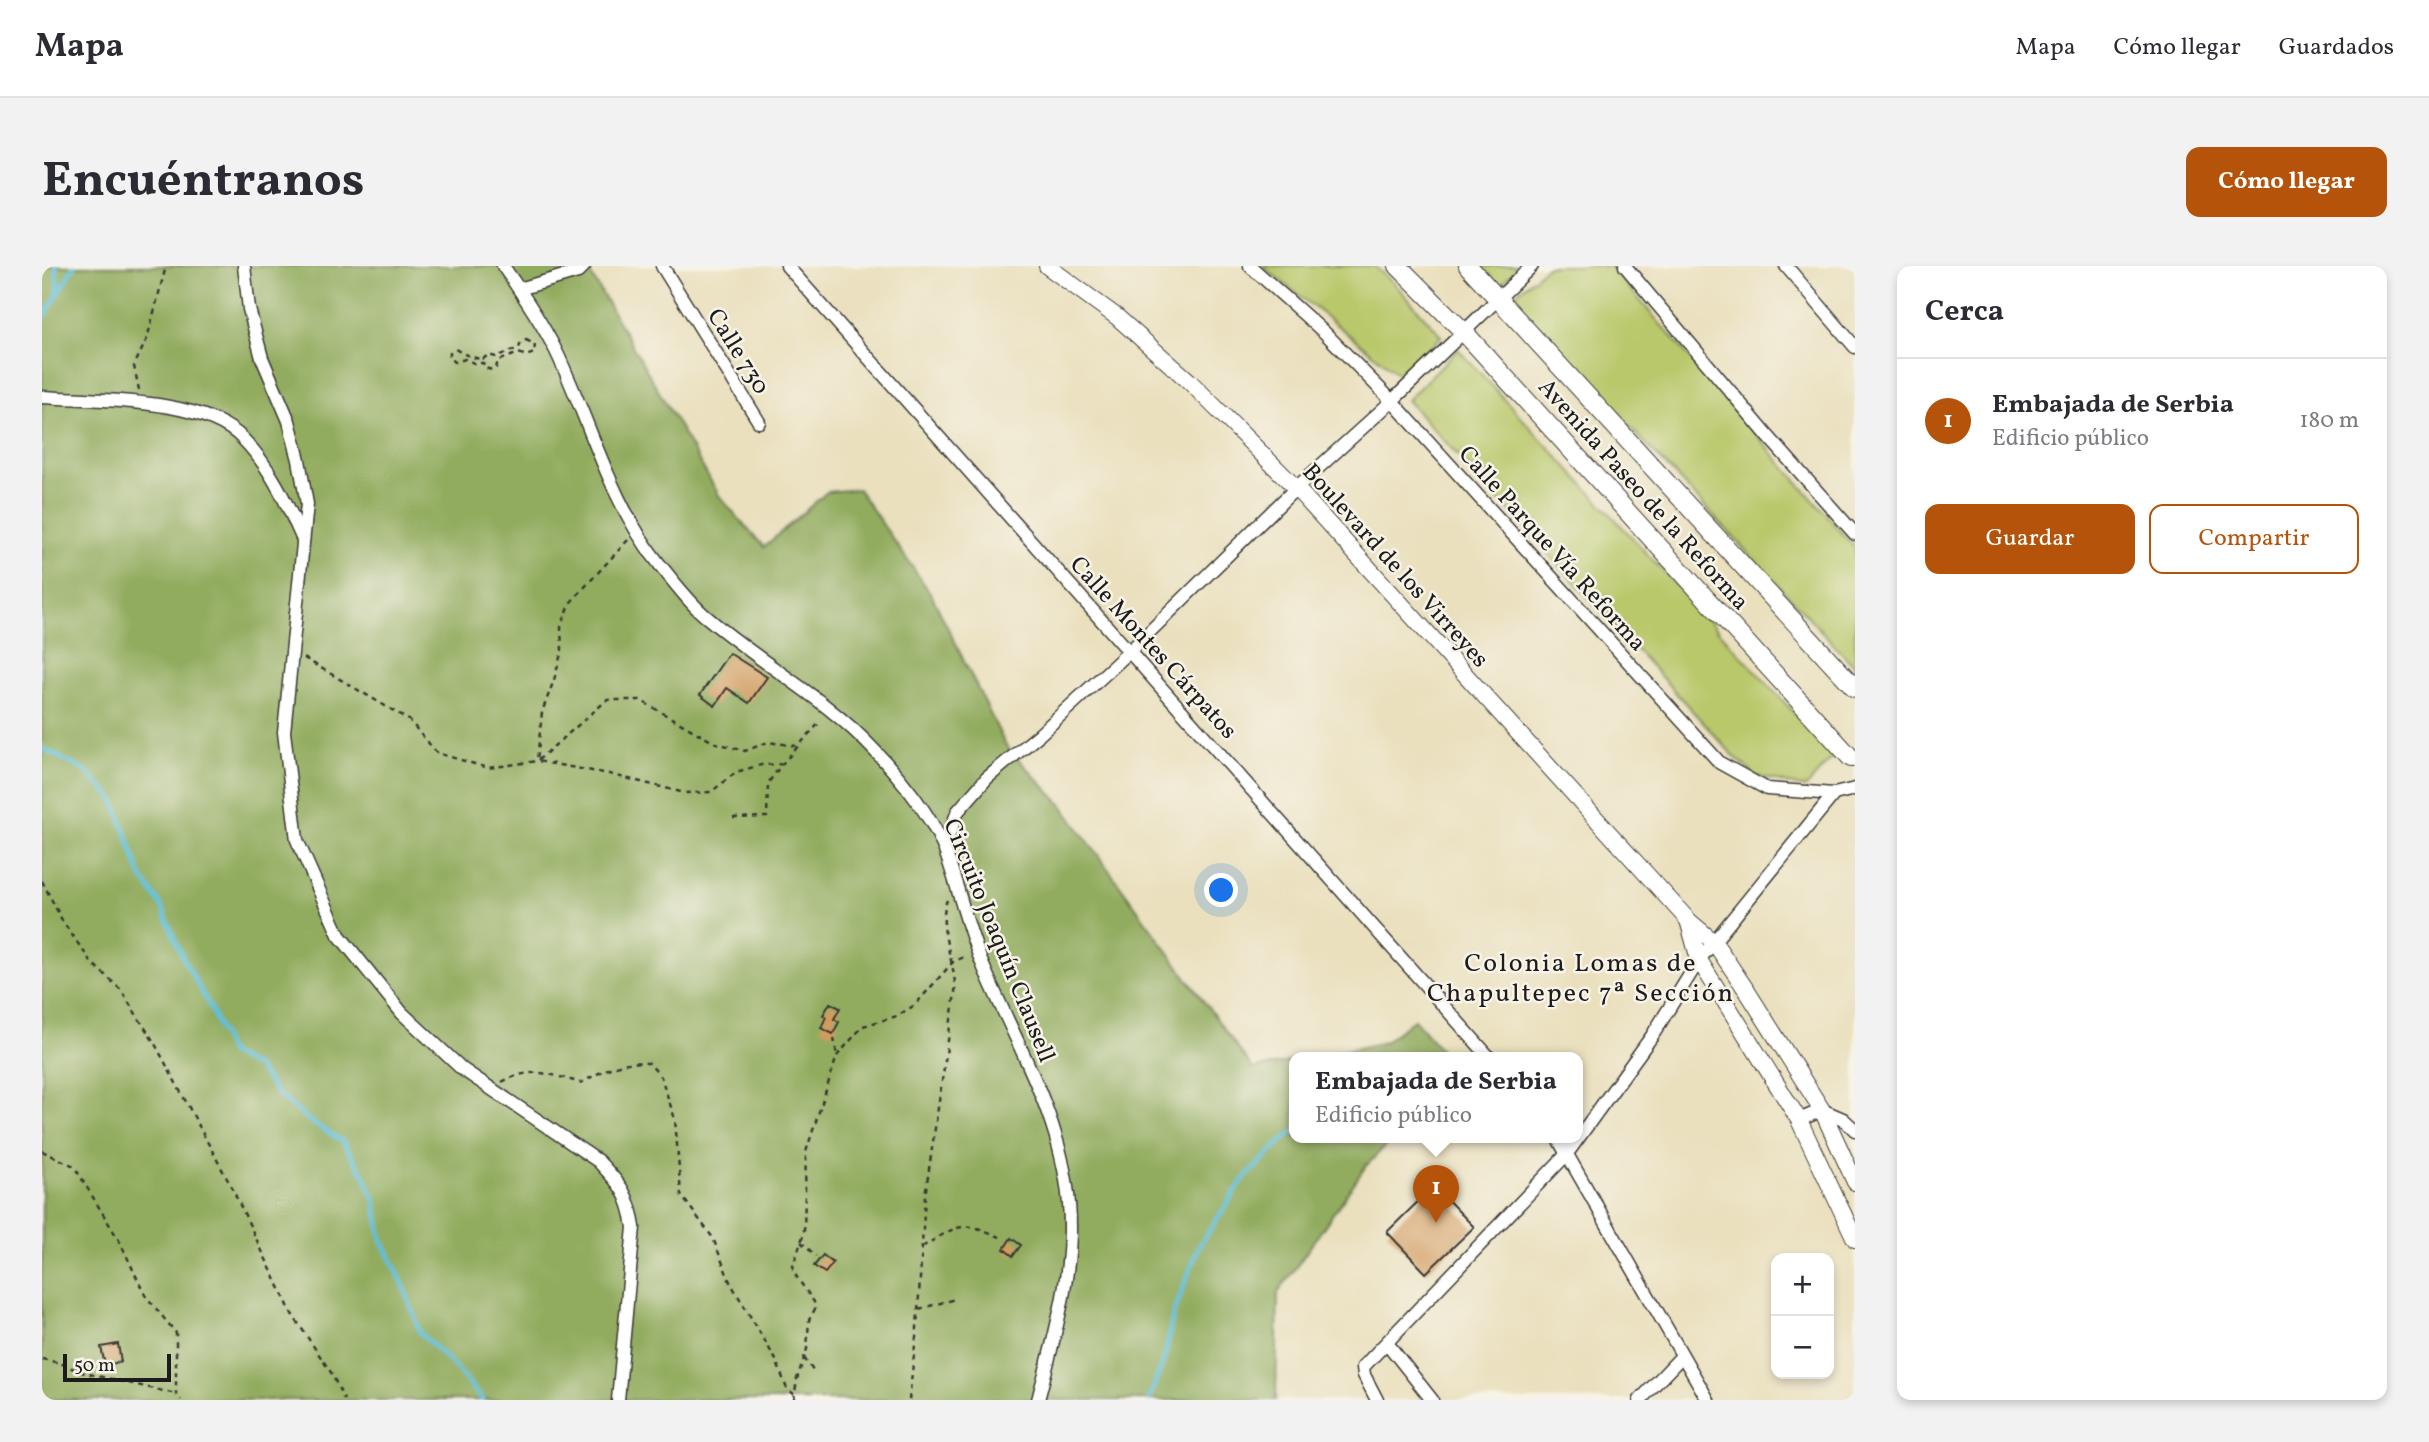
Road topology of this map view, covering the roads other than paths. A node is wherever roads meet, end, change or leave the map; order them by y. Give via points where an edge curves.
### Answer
1 (244, 266) edge
2 (503, 266) edge
3 (584, 266) edge
4 (662, 266) edge
5 (787, 266) edge
6 (1047, 266) edge
7 (1250, 266) edge
8 (1398, 266) edge
9 (1468, 266) edge
10 (1532, 266) edge
11 (1625, 266) edge
12 (1786, 266) edge
13 (519, 289) junction
14 (1499, 300) junction
15 (1464, 332) junction
16 (1855, 347) edge
17 (42, 397) edge
18 (1392, 401) junction
19 (759, 422) dead end
20 (1296, 488) junction
21 (1855, 534) edge
22 (303, 540) junction
23 (1130, 651) junction
24 (1855, 688) edge
25 (1853, 755) edge
26 (1855, 789) edge
27 (1834, 794) junction
28 (944, 846) junction
29 (1688, 920) junction
30 (1713, 942) junction
31 (1699, 960) junction
32 (1485, 1052) edge
33 (1822, 1110) junction
34 (1799, 1120) junction
35 (1855, 1130) edge
36 (1583, 1131) edge
37 (1560, 1143) edge
38 (1575, 1143) edge
39 (1566, 1155) junction
40 (1855, 1182) edge
41 (1855, 1239) edge
42 (1387, 1343) junction
43 (1682, 1356) junction
44 (618, 1400) edge
45 (1038, 1400) edge
46 (1377, 1400) edge
47 (1432, 1400) edge
48 (1640, 1400) edge
49 (1708, 1400) edge

1 - 22 street via 262,358 289,421 299,460 307,504
2 - 13 street, Circuito Joaquín Clausell
3 - 13 street via 578,272
4 - 19 street, Calle 730
5 - 23 street, Calle Montes Cárpatos
6 - 20 street, Boulevard de los Virreyes via 1117,317 1189,381
7 - 18 street, Calle Parque Vía Reforma via 1325,332
8 - 15 main road, Avenida Paseo de la Reforma
9 - 14 main road, Avenida Paseo de la Reforma
10 - 14 street
11 - 21 street
12 - 16 street
13 - 28 street, Circuito Joaquín Clausell via 555,350 610,477 659,563 706,617 831,710 872,748 910,793
14 - 15 street
14 - 24 main road, Avenida Paseo de la Reforma
15 - 18 street
15 - 25 main road, Avenida Paseo de la Reforma
17 - 22 street via 139,403 214,418 241,437 263,463
18 - 20 street
18 - 27 street, Calle Parque Vía Reforma via 1720,763 1768,789
20 - 23 street
20 - 29 street, Boulevard de los Virreyes
22 - 44 street via 284,732 298,840 339,935 402,1013 462,1069 598,1161 630,1203 633,1237
23 - 28 street via 987,778 958,811
23 - 32 street, Calle Montes Cárpatos
26 - 27 street, Calle Parque Vía Reforma
27 - 30 street
28 - 45 street, Circuito Joaquín Clausell via 976,951 1042,1097 1064,1169 1069,1207 1067,1264
29 - 30 street, Boulevard de los Virreyes
29 - 31 street, Boulevard de los Virreyes
30 - 31 street
30 - 33 street, Boulevard de los Virreyes
31 - 34 street, Boulevard de los Virreyes
31 - 36 street via 1652,1036
33 - 34 street
33 - 35 street
33 - 40 street, Boulevard de los Virreyes
34 - 41 street, Boulevard de los Virreyes
37 - 39 street
38 - 39 street
39 - 42 street
39 - 43 street
42 - 46 street via 1363,1367
42 - 47 street
43 - 48 street
43 - 49 street

